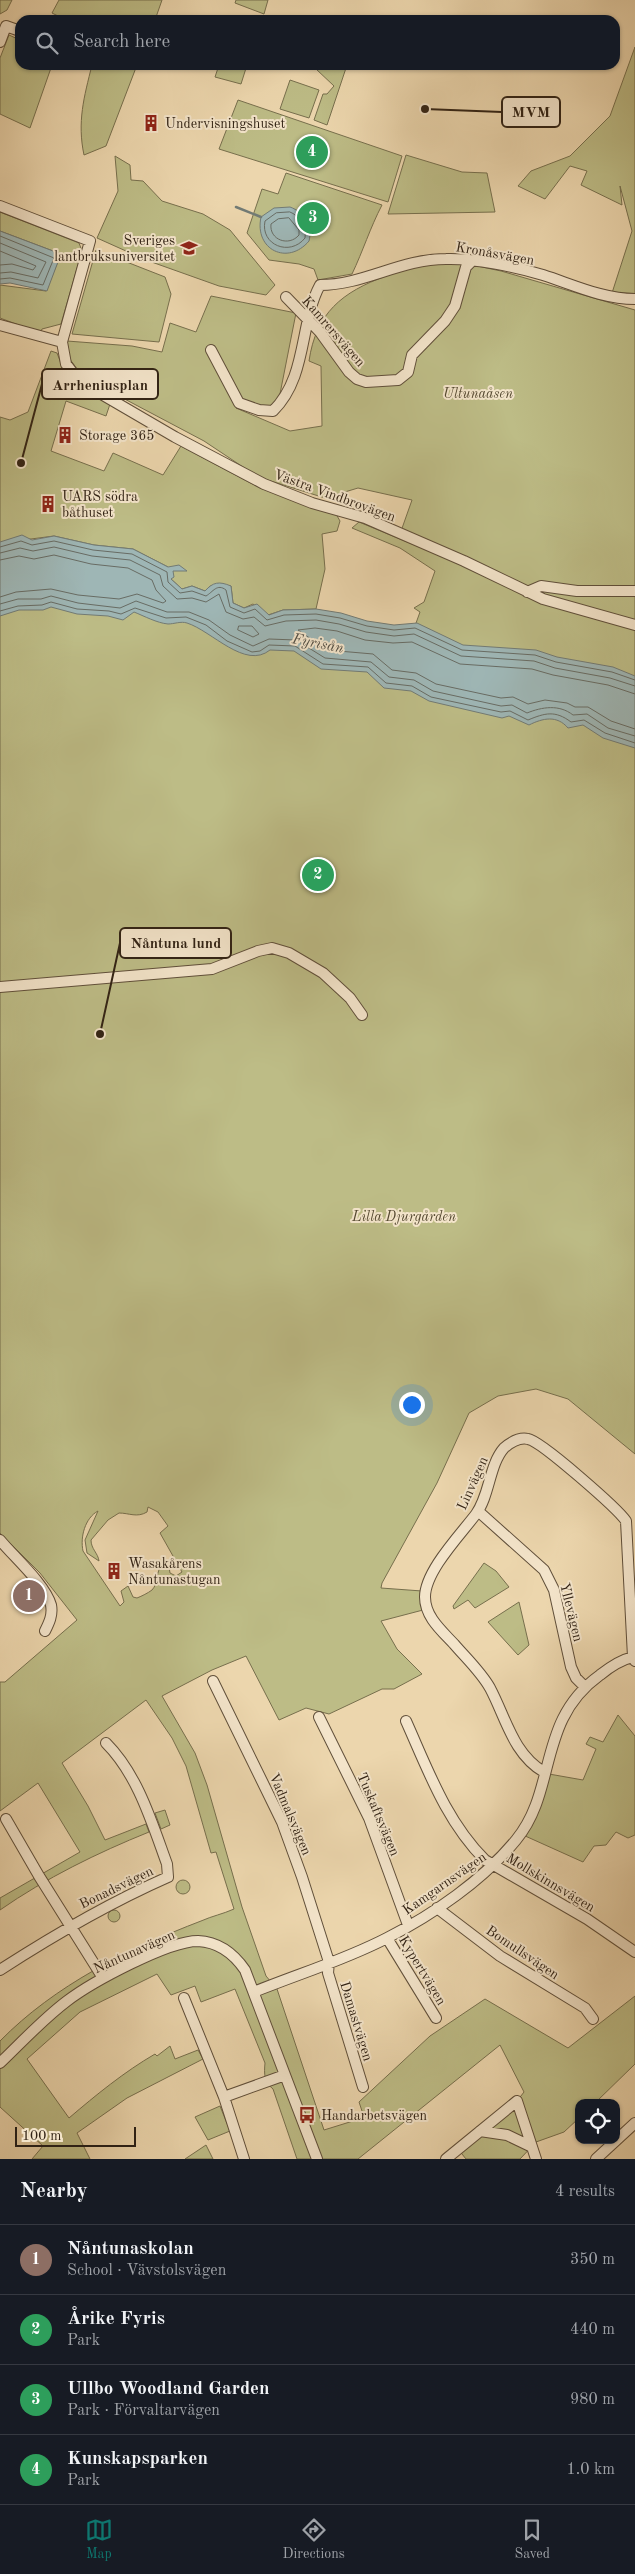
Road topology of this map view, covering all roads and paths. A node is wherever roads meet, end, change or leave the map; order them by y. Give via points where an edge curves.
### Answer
1 (15, 29) edge
2 (0, 42) edge
3 (0, 206) edge
4 (472, 261) junction
5 (286, 297) dead end
6 (635, 300) edge
7 (309, 321) junction
8 (1, 327) edge
9 (62, 342) junction
10 (211, 350) dead end
11 (635, 591) edge
12 (527, 592) junction
13 (635, 625) edge
14 (0, 987) edge
15 (362, 1015) dead end
16 (478, 1511) junction
17 (0, 1540) edge
18 (45, 1631) dead end
19 (634, 1659) edge
20 (213, 1681) dead end
21 (584, 1686) junction
22 (318, 1718) dead end
23 (406, 1721) dead end
24 (106, 1743) dead end
25 (544, 1772) junction
26 (6, 1819) dead end
27 (495, 1864) junction
28 (437, 1908) junction
29 (408, 1925) junction
30 (70, 1926) junction
31 (387, 1938) junction
32 (635, 1952) edge
33 (330, 1962) junction
34 (0, 1970) edge
35 (103, 1978) junction
36 (254, 1992) junction
37 (184, 1998) dead end
38 (436, 2018) dead end
39 (594, 2019) dead end
40 (0, 2063) edge
41 (285, 2075) junction
42 (364, 2087) dead end
43 (224, 2097) junction
44 (635, 2123) edge
45 (480, 2131) junction
46 (530, 2146) junction
47 (244, 2159) edge
48 (317, 2159) edge
49 (446, 2159) edge
50 (536, 2159) edge
51 (596, 2159) edge

1 - 2 street via 6,26
3 - 9 street via 90,241
4 - 6 street, Kronåsvägen via 540,274 614,299
4 - 7 street, Kronåsvägen via 446,258 408,262 338,285 320,285 312,300
4 - 7 street, Kamrersvägen via 466,267 455,306 412,355 408,372 398,380 366,382 357,379
5 - 7 street, Kamrersvägen
7 - 10 street via 296,374 273,411 239,404
8 - 9 street
9 - 12 street, Västra Vindbrovägen via 66,364 79,381 183,442 264,484 312,503 365,518
11 - 12 street via 577,591 541,586
12 - 13 street, Västra Vindbrovägen
14 - 15 street via 212,969 272,948 289,953 322,972 350,998
16 - 19 street, Linvägen via 501,1452 515,1440 528,1439 546,1449 621,1515 628,1528
16 - 21 street, Yllevägen via 544,1570 554,1590 571,1666
16 - 25 street, Linvägen via 436,1569 426,1590 426,1603 436,1625 483,1677 524,1757
17 - 18 street via 39,1586 51,1606 51,1617
19 - 21 street, Kamgarnsvägen via 622,1660
20 - 33 street, Vadmalsvägen via 282,1822
21 - 25 street, Kamgarnsvägen via 558,1726
22 - 29 street, Tuskaftsvägen via 369,1818
23 - 27 street, Mollskinnsvägen via 448,1813 473,1848 485,1860
24 - 30 street, Bonadsvägen via 124,1764 135,1784 169,1874
25 - 27 street, Kamgarnsvägen via 529,1819 518,1838
26 - 30 street
27 - 28 street, Kamgarnsvägen
27 - 32 street, Mollskinnsvägen
28 - 29 street, Kamgarnsvägen
28 - 39 street, Bomullsvägen via 500,1956 585,2008
29 - 31 street, Kamgarnsvägen
30 - 34 street, Bonadsvägen
30 - 35 street
31 - 33 street, Kamgarnsvägen
31 - 38 street, Kypertvägen
33 - 36 street, Kamgarnsvägen
33 - 42 street, Damastvägen via 328,1973
35 - 36 street, Nåntunavägen via 169,1948 198,1942 214,1944 229,1952 245,1970
35 - 40 street, Nåntunavägen via 56,2010
36 - 41 street, Nåntunavägen
37 - 43 street
41 - 43 street
41 - 48 street, Nåntunavägen
43 - 47 street
44 - 51 street
45 - 46 street via 507,2135
45 - 46 street via 517,2101
45 - 49 street
46 - 50 street

